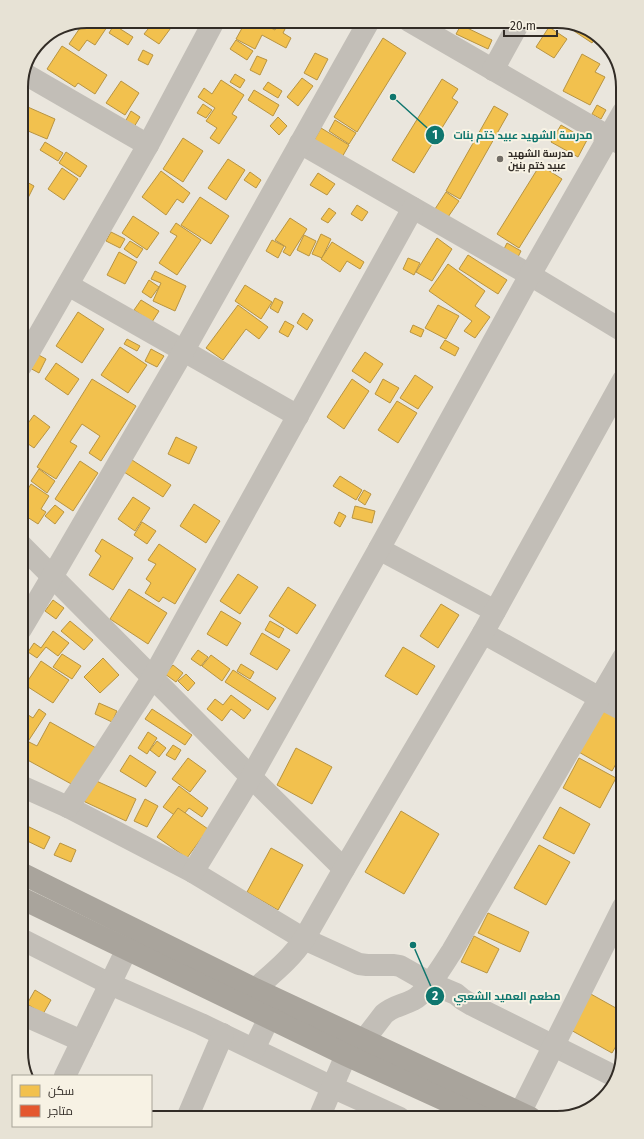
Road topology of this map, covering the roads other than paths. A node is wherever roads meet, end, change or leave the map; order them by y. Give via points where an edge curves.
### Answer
1 (210, 28) edge
2 (364, 28) edge
3 (421, 28) edge
4 (516, 28) edge
5 (493, 70) junction
6 (29, 76) edge
7 (616, 141) edge
8 (300, 143) junction
9 (148, 145) junction
10 (413, 208) junction
11 (530, 275) junction
12 (68, 284) junction
13 (616, 327) edge
14 (184, 350) junction
15 (28, 354) edge
16 (616, 393) edge
17 (298, 416) junction
18 (379, 549) junction
19 (28, 551) edge
20 (52, 577) junction
21 (495, 611) junction
22 (28, 617) edge
23 (483, 633) junction
24 (616, 670) edge
25 (153, 677) junction
26 (600, 698) junction
27 (616, 706) edge
28 (250, 778) junction
29 (28, 795) edge
30 (68, 807) junction
31 (344, 869) junction
32 (193, 872) junction
33 (28, 876) edge
34 (28, 901) edge
35 (616, 921) edge
36 (304, 939) junction
37 (28, 943) edge
38 (127, 949) junction
39 (430, 983) junction
40 (110, 984) junction
41 (255, 989) junction
42 (28, 1017) edge
43 (269, 1018) junction
44 (223, 1034) junction
45 (364, 1040) junction
46 (82, 1041) junction
47 (554, 1046) junction
48 (254, 1049) junction
49 (346, 1055) junction
50 (65, 1075) edge
51 (611, 1075) edge
52 (332, 1087) junction
53 (190, 1111) edge
54 (321, 1111) edge
55 (385, 1111) edge
56 (469, 1111) edge
57 (515, 1111) edge
58 (528, 1111) edge

1 - 9 street
2 - 8 street
3 - 5 street
4 - 5 street
5 - 7 street
6 - 9 street
7 - 11 street
8 - 10 street
8 - 14 street
9 - 12 street
10 - 11 street
10 - 17 street
11 - 13 street
11 - 18 street
12 - 14 street
12 - 15 street
14 - 17 street
14 - 20 street
16 - 21 street
17 - 25 street
18 - 21 street
18 - 28 street
19 - 20 street
20 - 22 street
20 - 25 street
21 - 23 street
23 - 26 street
23 - 31 street
24 - 26 street
25 - 28 street
25 - 30 street
26 - 27 street
26 - 39 street
28 - 31 street
28 - 32 street
29 - 30 street
30 - 32 street
31 - 36 street
32 - 36 street
33 - 41 highway
34 - 38 highway
35 - 47 street
36 - 39 street via 359,964 400,966
36 - 41 street via 288,960
37 - 40 street
38 - 40 street
38 - 43 highway
39 - 45 street via 418,997 388,1010
39 - 47 street
40 - 44 street
40 - 46 street
41 - 45 highway
42 - 46 street
43 - 48 street
43 - 49 highway
44 - 48 street
44 - 53 street
45 - 57 highway
46 - 50 street
47 - 51 street
47 - 58 street
48 - 52 street
49 - 52 street
49 - 56 highway
52 - 54 street
52 - 55 street

